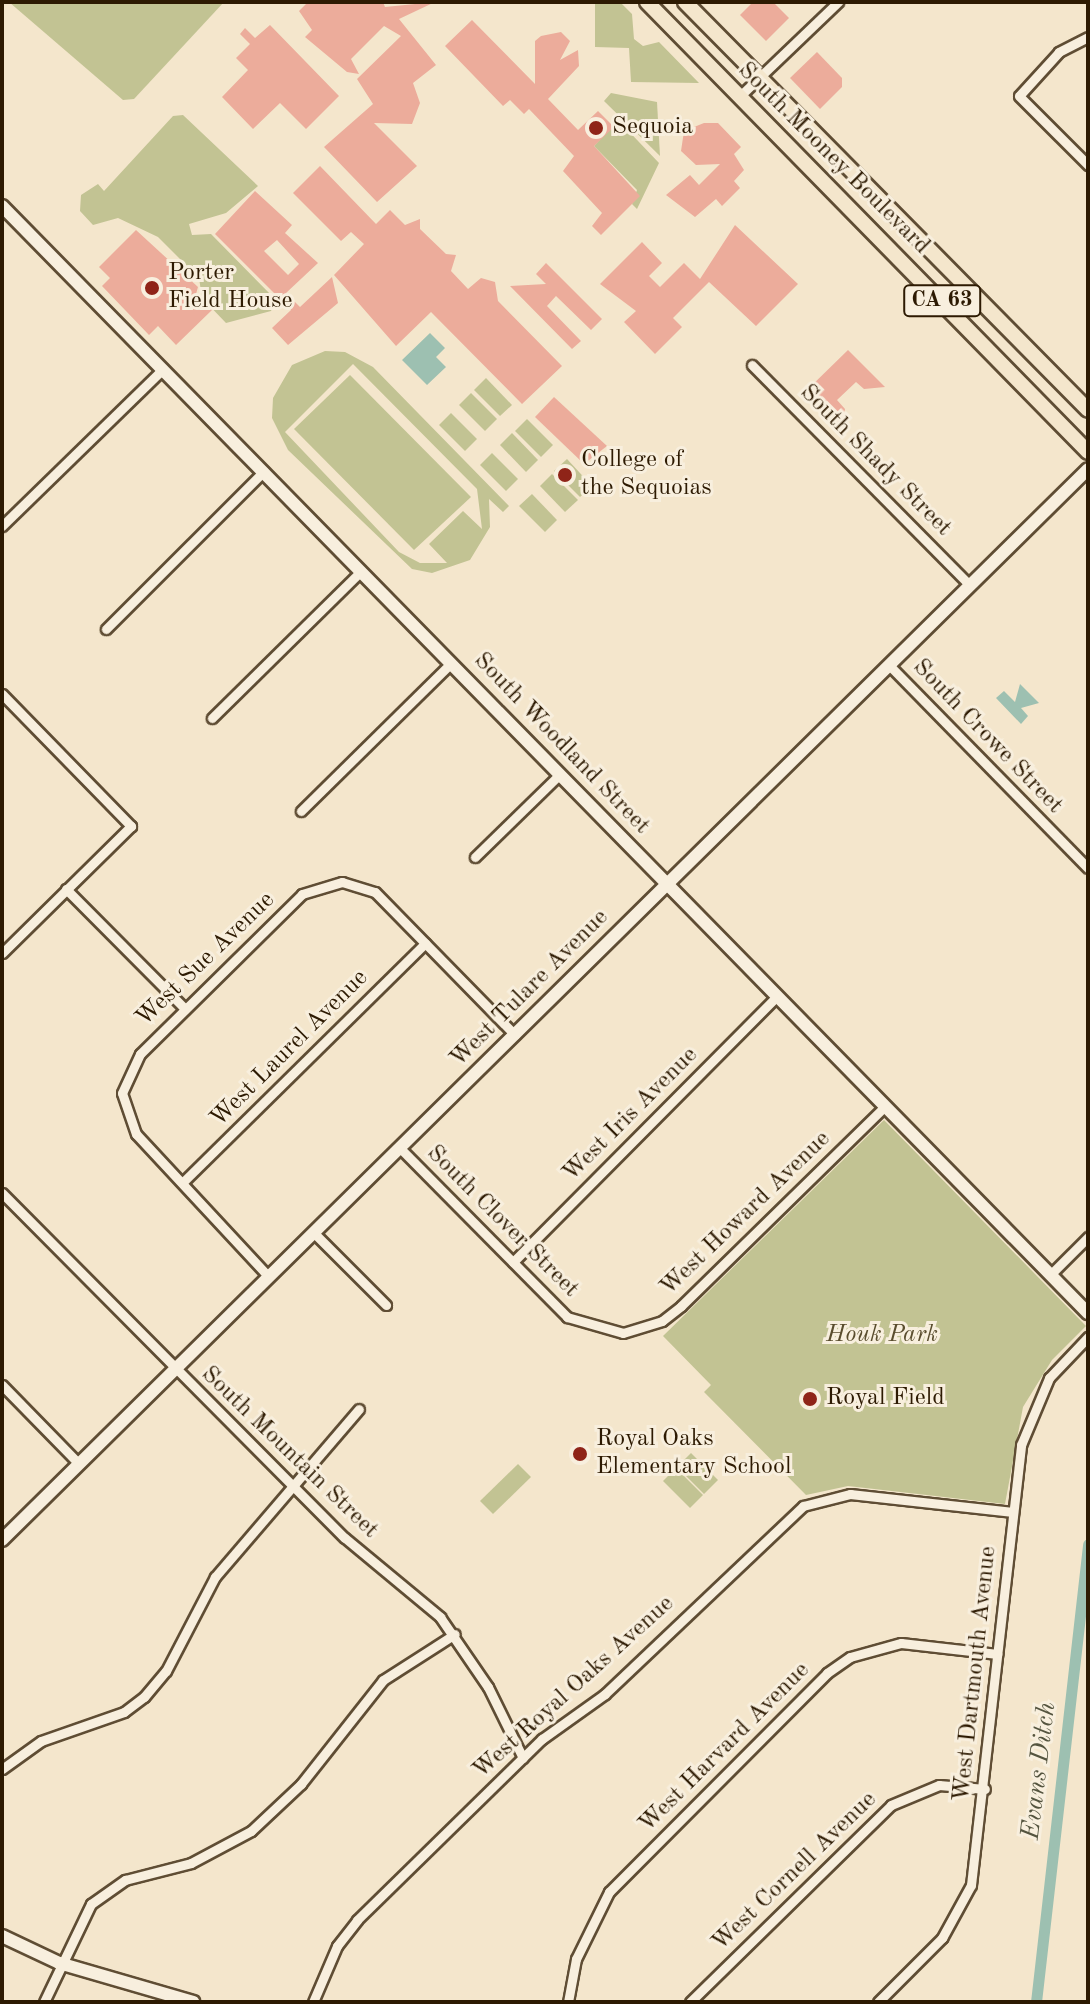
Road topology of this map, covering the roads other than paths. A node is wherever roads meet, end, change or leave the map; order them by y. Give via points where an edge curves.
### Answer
1 (647, 2) edge
2 (685, 2) edge
3 (838, 2) edge
4 (1088, 37) edge
5 (760, 78) junction
6 (740, 96) junction
7 (1088, 165) edge
8 (2, 206) edge
9 (752, 365) dead end
10 (163, 369) junction
11 (1088, 410) edge
12 (1088, 452) edge
13 (1088, 469) edge
14 (264, 471) junction
15 (2, 526) edge
16 (361, 571) junction
17 (970, 585) junction
18 (106, 629) dead end
19 (451, 663) junction
20 (891, 667) junction
21 (2, 694) edge
22 (212, 718) dead end
23 (559, 775) junction
24 (301, 811) dead end
25 (475, 857) dead end
26 (1088, 868) edge
27 (667, 885) junction
28 (66, 889) junction
29 (425, 943) junction
30 (2, 953) edge
31 (777, 996) junction
32 (185, 1009) junction
33 (515, 1035) junction
34 (885, 1106) junction
35 (400, 1148) junction
36 (183, 1182) junction
37 (2, 1193) edge
38 (314, 1233) junction
39 (1088, 1237) edge
40 (513, 1262) junction
41 (1050, 1275) junction
42 (269, 1277) junction
43 (386, 1305) dead end
44 (1088, 1313) edge
45 (623, 1333) joint
46 (1088, 1337) edge
47 (174, 1370) junction
48 (2, 1385) edge
49 (359, 1409) dead end
50 (79, 1464) junction
51 (296, 1489) junction
52 (1013, 1512) junction
53 (2, 1540) edge
54 (455, 1634) junction
55 (997, 1654) junction
56 (523, 1758) junction
57 (2, 1769) edge
58 (985, 1789) junction
59 (2, 1936) edge
60 (59, 1963) junction
61 (44, 2002) edge
62 (193, 2002) edge
63 (313, 2002) edge
64 (568, 2002) edge
65 (690, 2002) edge
66 (878, 2002) edge

1 - 6 main road, South Mooney Boulevard / CA 63
2 - 5 main road, South Mooney Boulevard / CA 63
3 - 5 street
4 - 7 street via 1059,52 1019,96
5 - 6 street
5 - 11 main road, South Mooney Boulevard / CA 63
6 - 12 main road, South Mooney Boulevard / CA 63
8 - 10 street, South Woodland Street
9 - 17 street, South Shady Street
10 - 14 street, South Woodland Street
10 - 15 street
13 - 17 street, West Tulare Avenue
14 - 16 street, South Woodland Street
14 - 18 street
16 - 19 street, South Woodland Street
16 - 22 street
17 - 20 street, West Tulare Avenue
19 - 23 street, South Woodland Street
19 - 24 street
20 - 26 street, South Crowe Street
20 - 27 street, West Tulare Avenue
21 - 28 street via 131,826
23 - 25 street
23 - 27 street, South Woodland Street
27 - 31 street, South Woodland Street
27 - 33 street, West Tulare Avenue
28 - 30 street
28 - 32 street
29 - 32 street, West Sue Avenue via 375,892 342,882 302,894
29 - 33 street
29 - 36 street, West Laurel Avenue
31 - 34 street, South Woodland Street
31 - 40 street, West Iris Avenue
32 - 36 street, West Sue Avenue via 140,1054 122,1093 136,1134
33 - 35 street, West Tulare Avenue
34 - 41 street, South Woodland Street
34 - 45 street, West Howard Avenue via 681,1306 662,1321
35 - 38 street, West Tulare Avenue
35 - 40 street, South Clover Street
36 - 42 street
37 - 47 street, South Mountain Street
38 - 42 street, West Tulare Avenue
38 - 43 street
39 - 41 street
40 - 45 street, South Clover Street via 567,1317
41 - 44 street, South Woodland Street
42 - 47 street, West Tulare Avenue
46 - 52 street, West Dartmouth Avenue via 1049,1378 1030,1416
47 - 50 street, West Tulare Avenue
47 - 51 street, South Mountain Street
48 - 50 street
49 - 51 street
50 - 53 street, West Tulare Avenue
51 - 54 street, South Mountain Street
51 - 57 street via 215,1577 166,1671 144,1697 124,1712 41,1741
52 - 55 street, West Dartmouth Avenue
52 - 56 street, West Royal Oaks Avenue via 850,1494 803,1506 605,1694
54 - 56 street, South Mountain Street
54 - 60 street via 383,1680 301,1784 251,1831 191,1863 108,1890 78,1922
55 - 58 street, West Dartmouth Avenue
55 - 64 street, West Harvard Avenue via 901,1643 850,1657 827,1673 609,1892 580,1947
56 - 63 street, West Royal Oaks Avenue via 357,1920 337,1946
58 - 65 street, West Cornell Avenue via 939,1785 891,1805
58 - 66 street, West Dartmouth Avenue via 973,1873 960,1914
59 - 60 street
60 - 61 street
60 - 62 street

